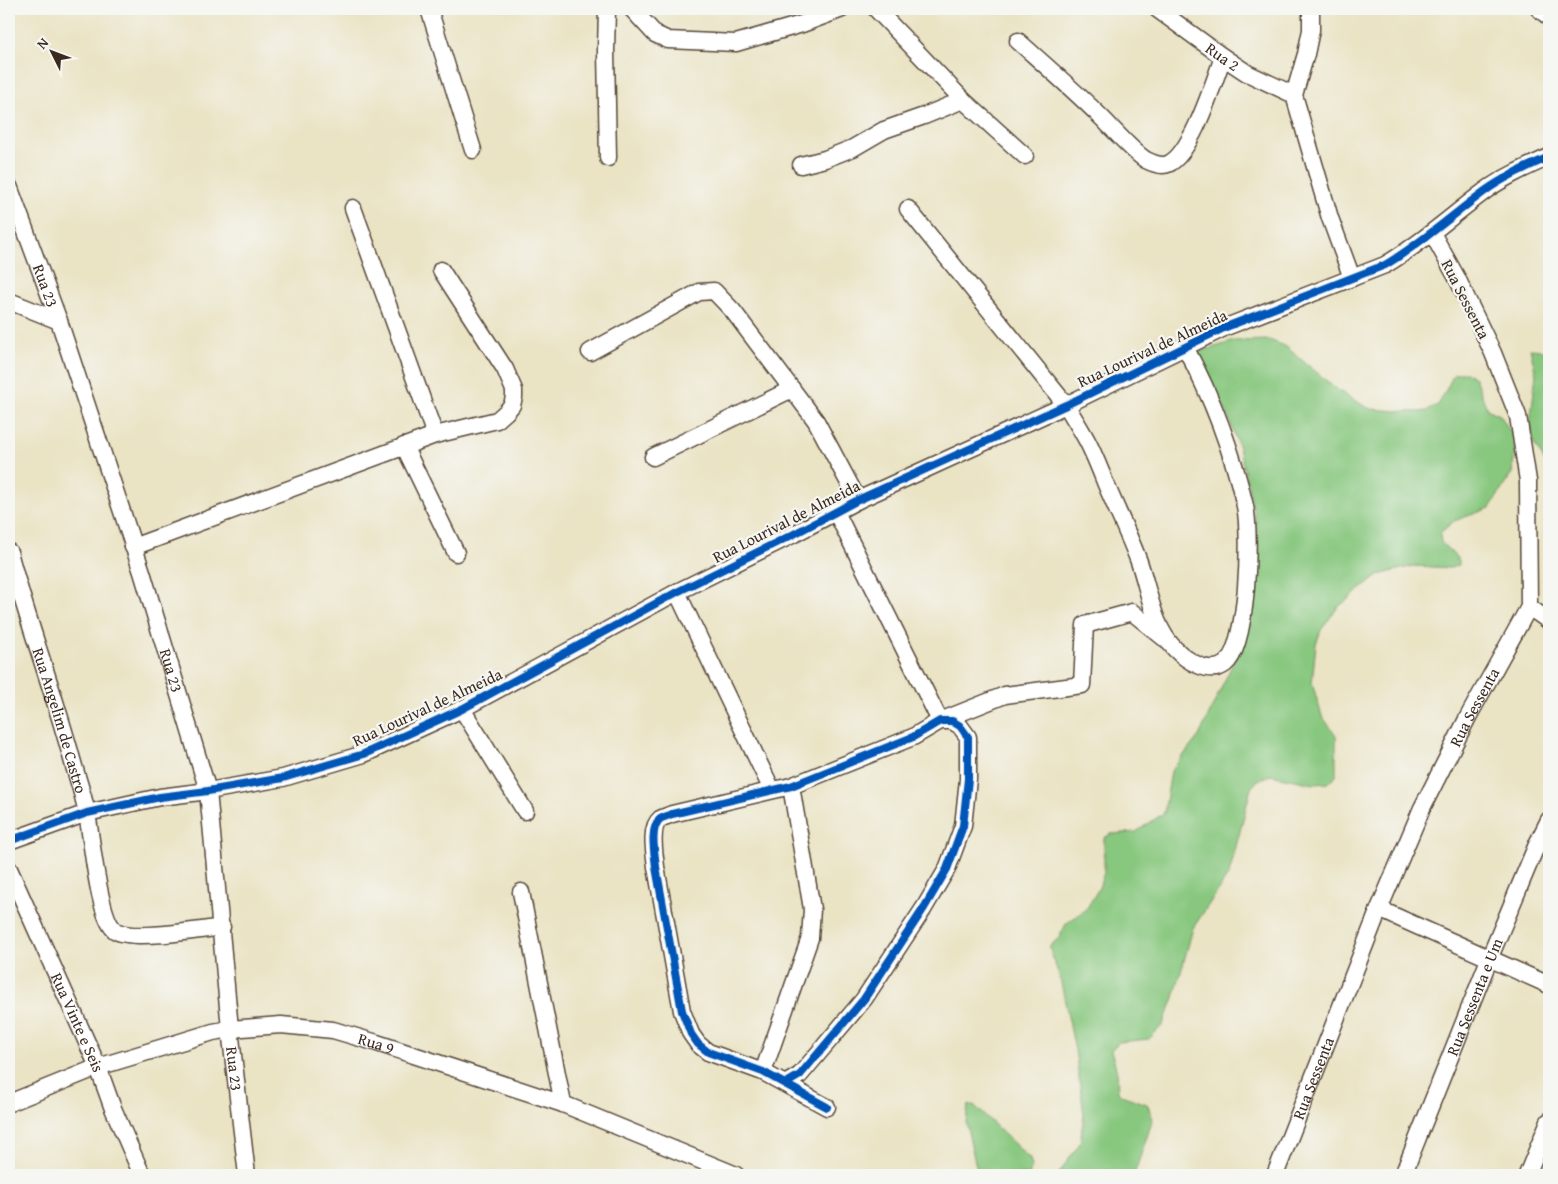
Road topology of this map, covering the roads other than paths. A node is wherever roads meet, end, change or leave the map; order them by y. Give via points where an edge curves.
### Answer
1 (429, 9) edge
2 (607, 9) edge
3 (632, 9) edge
4 (842, 9) edge
5 (876, 9) edge
6 (1157, 9) edge
7 (1311, 9) edge
8 (1540, 9) edge
9 (1549, 17) edge
10 (1018, 40) dead end
11 (1223, 57) junction
12 (1294, 95) junction
13 (963, 100) junction
14 (473, 150) dead end
15 (1025, 156) dead end
16 (1549, 157) edge
17 (608, 158) dead end
18 (801, 165) dead end
19 (9, 186) edge
20 (353, 208) dead end
21 (908, 210) dead end
22 (1432, 233) junction
23 (441, 270) dead end
24 (1352, 278) junction
25 (9, 301) edge
26 (59, 321) junction
27 (1185, 347) junction
28 (590, 352) dead end
29 (792, 388) junction
30 (1066, 405) junction
31 (435, 435) junction
32 (404, 446) junction
33 (653, 457) dead end
34 (858, 500) junction
35 (836, 512) junction
36 (133, 546) junction
37 (9, 552) edge
38 (456, 553) dead end
39 (12, 578) edge
40 (677, 592) junction
41 (1529, 607) junction
42 (1549, 620) edge
43 (1167, 640) junction
44 (462, 709) junction
45 (940, 721) junction
46 (790, 786) junction
47 (772, 790) junction
48 (208, 791) junction
49 (525, 811) dead end
50 (87, 813) junction
51 (1549, 820) edge
52 (9, 841) edge
53 (9, 869) edge
54 (521, 892) dead end
55 (1379, 909) junction
56 (222, 927) junction
57 (1490, 957) junction
58 (1549, 985) edge
59 (230, 1029) junction
60 (98, 1066) junction
61 (763, 1072) junction
62 (785, 1084) junction
63 (9, 1103) edge
64 (563, 1104) junction
65 (827, 1107) dead end
66 (1549, 1121) edge
67 (142, 1175) edge
68 (246, 1175) edge
69 (736, 1175) edge
70 (1274, 1175) edge
71 (1403, 1175) edge
72 (1527, 1175) edge

1 - 14 street
2 - 17 street
3 - 4 street via 655,34 668,40 736,43
5 - 13 street
6 - 11 street, Rua 2
7 - 12 street via 1311,30
8 - 9 street
10 - 11 street via 1145,159 1158,165 1175,159 1189,140
11 - 12 street, Rua 2 via 1247,73
12 - 24 street via 1330,218
13 - 15 street
13 - 18 street via 884,130 824,160
16 - 22 street, Rua Lourival de Almeida via 1486,190
19 - 26 street, Rua 23
20 - 31 street
21 - 30 street
22 - 24 street, Rua Lourival de Almeida via 1385,265
22 - 41 street, Rua Sessenta via 1493,353 1518,416 1528,481
23 - 31 street via 505,369 514,398 512,405 497,420
24 - 27 street, Rua Lourival de Almeida via 1226,327
25 - 26 street
26 - 36 street, Rua 23
27 - 30 street, Rua Lourival de Almeida
27 - 43 street via 1212,401 1245,508 1247,583 1238,635 1231,657 1225,664 1216,669 1203,667 1184,656
28 - 29 street via 699,292 714,291
29 - 33 street
29 - 34 street via 816,420
30 - 34 street, Rua Lourival de Almeida
30 - 43 street via 1086,438 1138,560
31 - 32 street
32 - 36 street
32 - 38 street
34 - 35 street, Rua Lourival de Almeida
35 - 40 street, Rua Lourival de Almeida
35 - 45 street
36 - 48 street, Rua 23
37 - 39 street, Rua Angelim de Castro
39 - 50 street, Rua Angelim de Castro via 58,708
40 - 44 street, Rua Lourival de Almeida
40 - 47 street
41 - 42 street
41 - 55 street, Rua Sessenta via 1422,808
43 - 45 street via 1132,612 1085,625 1082,685 1005,694
44 - 48 street, Rua Lourival de Almeida via 364,754 283,778
44 - 49 street
45 - 46 street via 906,740
45 - 62 street via 952,721 960,726 968,737 969,746 963,826 948,869 864,999 800,1075
46 - 47 street
46 - 61 street via 812,909 810,938
47 - 61 street via 672,814 661,819 653,843 682,1011 690,1034 708,1052
48 - 50 street, Rua Lourival de Almeida via 160,797
48 - 56 street, Rua 23
50 - 52 street, Rua Lourival de Almeida
50 - 56 street, Rua Angelim de Castro via 104,912 114,930 151,935
51 - 57 street, Rua Sessenta e Um
53 - 60 street, Rua Vinte e Seis
54 - 64 street
55 - 57 street
55 - 70 street, Rua Sessenta
56 - 59 street, Rua 23
57 - 58 street
57 - 71 street, Rua Sessenta e Um
59 - 60 street, Rua 9
59 - 64 street, Rua 9 via 281,1025 333,1030
59 - 68 street, Rua 23
60 - 63 street, Rua 9
60 - 67 street, Rua Vinte e Seis
61 - 62 street
62 - 65 street
64 - 69 street, Rua 9
66 - 72 street

